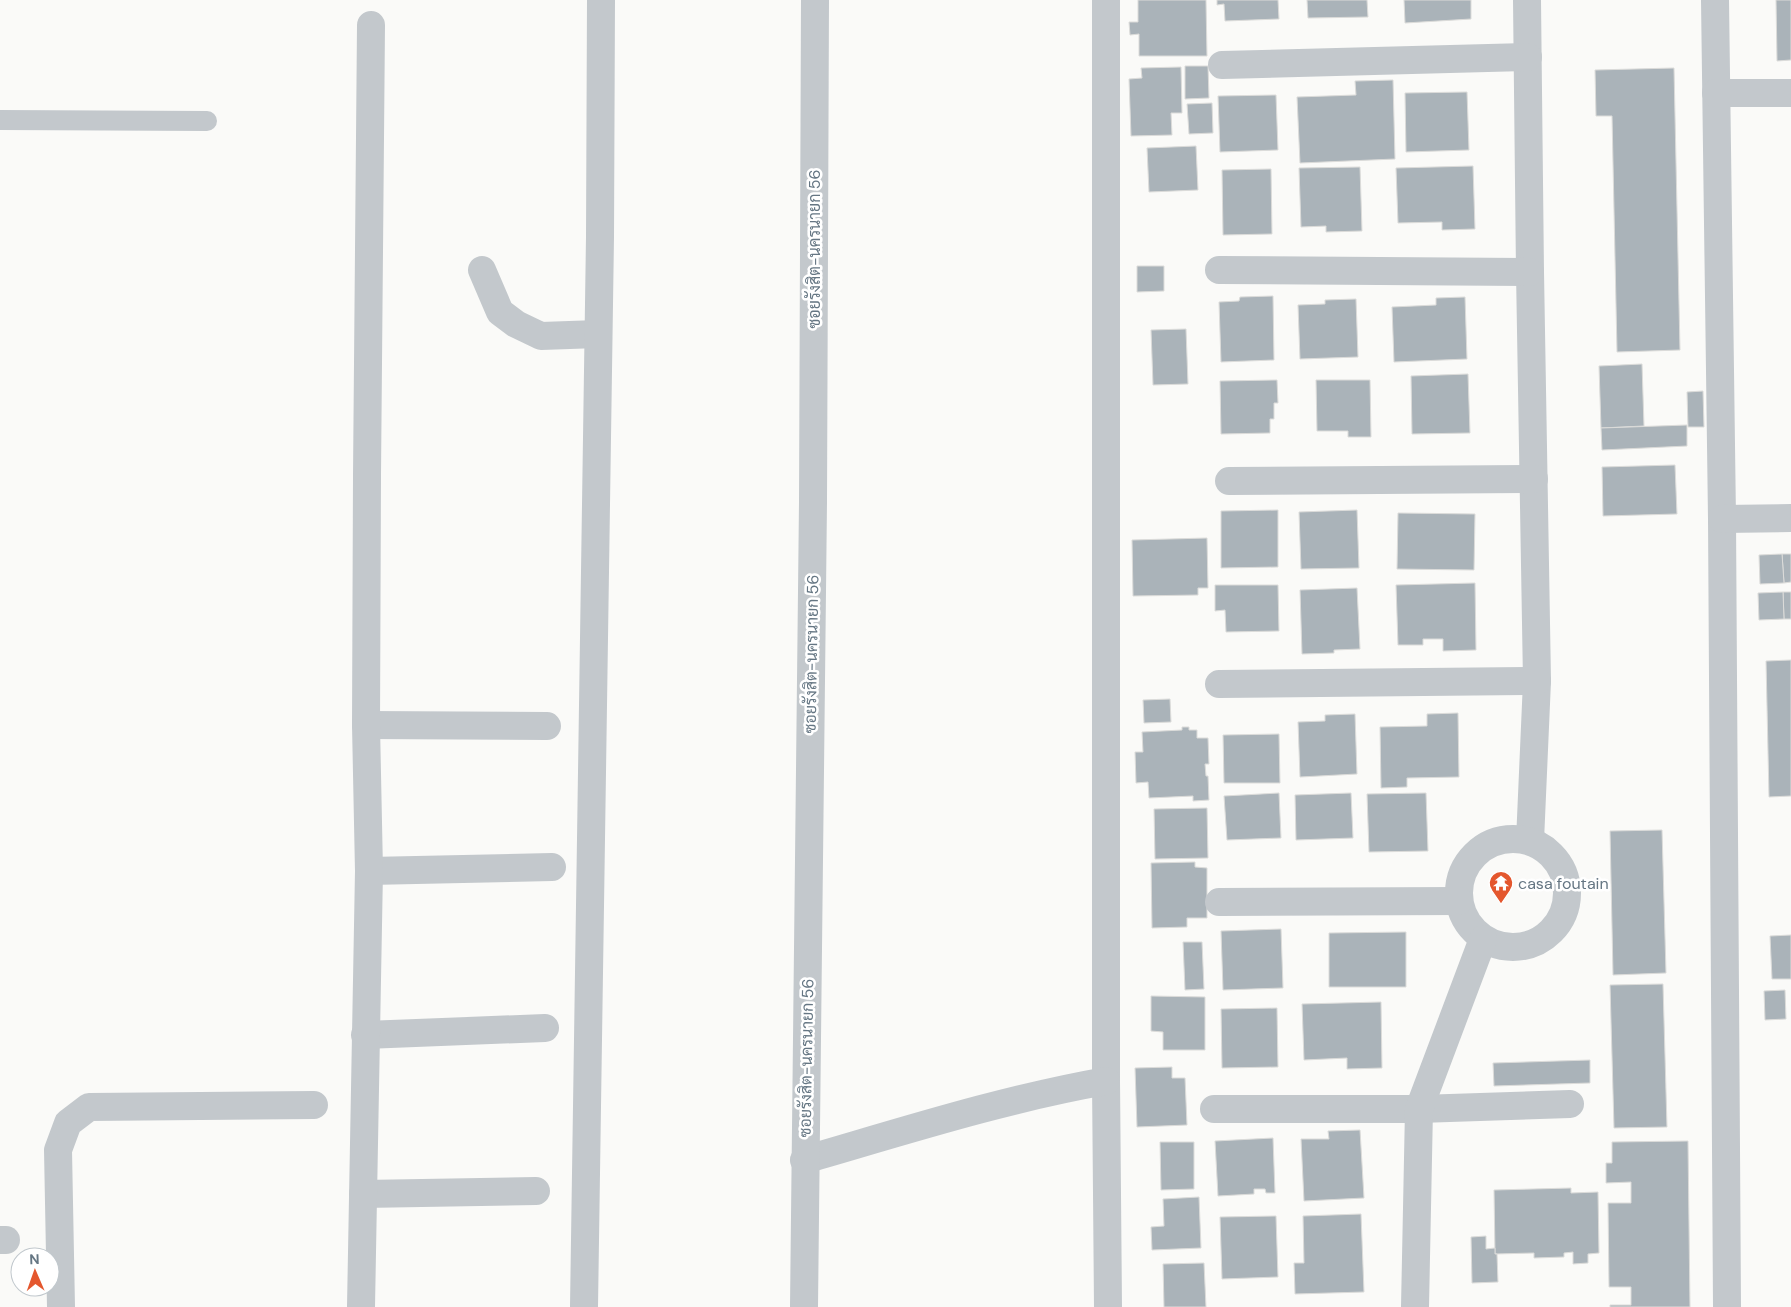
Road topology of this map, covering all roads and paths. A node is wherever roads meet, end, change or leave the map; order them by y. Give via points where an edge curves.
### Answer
1 (601, 0) edge
2 (815, 0) edge
3 (1106, 0) edge
4 (1527, 0) edge
5 (1715, 0) edge
6 (372, 25) dead end
7 (1528, 57) junction
8 (1222, 65) dead end
9 (1716, 93) junction
10 (1791, 93) edge
11 (0, 120) edge
12 (207, 121) dead end
13 (482, 270) dead end
14 (1219, 270) dead end
15 (1530, 272) junction
16 (598, 334) junction
17 (1534, 479) junction
18 (1229, 481) dead end
19 (1791, 518) edge
20 (1722, 519) junction
21 (1538, 681) junction
22 (1219, 684) dead end
23 (366, 725) junction
24 (548, 726) dead end
25 (1530, 841) junction
26 (552, 867) dead end
27 (369, 871) junction
28 (1459, 901) junction
29 (1219, 902) dead end
30 (1482, 939) junction
31 (545, 1028) dead end
32 (365, 1035) junction
33 (1106, 1081) junction
34 (1570, 1104) dead end
35 (314, 1105) dead end
36 (1214, 1109) dead end
37 (1418, 1109) junction
38 (804, 1160) junction
39 (536, 1191) dead end
40 (363, 1194) junction
41 (61, 1307) edge
42 (361, 1307) edge
43 (584, 1307) edge
44 (804, 1307) edge
45 (1108, 1307) edge
46 (1415, 1307) edge
47 (1727, 1307) edge

1 - 16 street
2 - 38 street, ซอยรังสิต-นครนายก 56 via 813,502
3 - 33 street
4 - 7 street
5 - 9 street
6 - 23 street
7 - 8 street
7 - 15 street
9 - 10 street
9 - 20 street
11 - 12 lane
13 - 16 street via 500,312 516,324 541,336
14 - 15 street
15 - 17 street
16 - 43 street
17 - 18 street
17 - 21 street
19 - 20 street
20 - 47 street
21 - 22 street
21 - 25 street
23 - 24 street
23 - 27 street
25 - 28 street via 1512,838 1494,842 1478,851 1466,865 1459,882
25 - 30 street via 1547,850 1559,864 1566,881 1568,899 1562,917 1551,932 1518,948
26 - 27 street
27 - 32 street
28 - 29 street
28 - 30 street via 1463,916
30 - 37 street
31 - 32 street
32 - 40 street
33 - 38 street via 1055,1090
33 - 45 street
34 - 37 street
35 - 41 street via 89,1107 68,1123 58,1150
36 - 37 street
37 - 46 street
38 - 44 street, ซอยรังสิต-นครนายก 56
39 - 40 street
40 - 42 street

